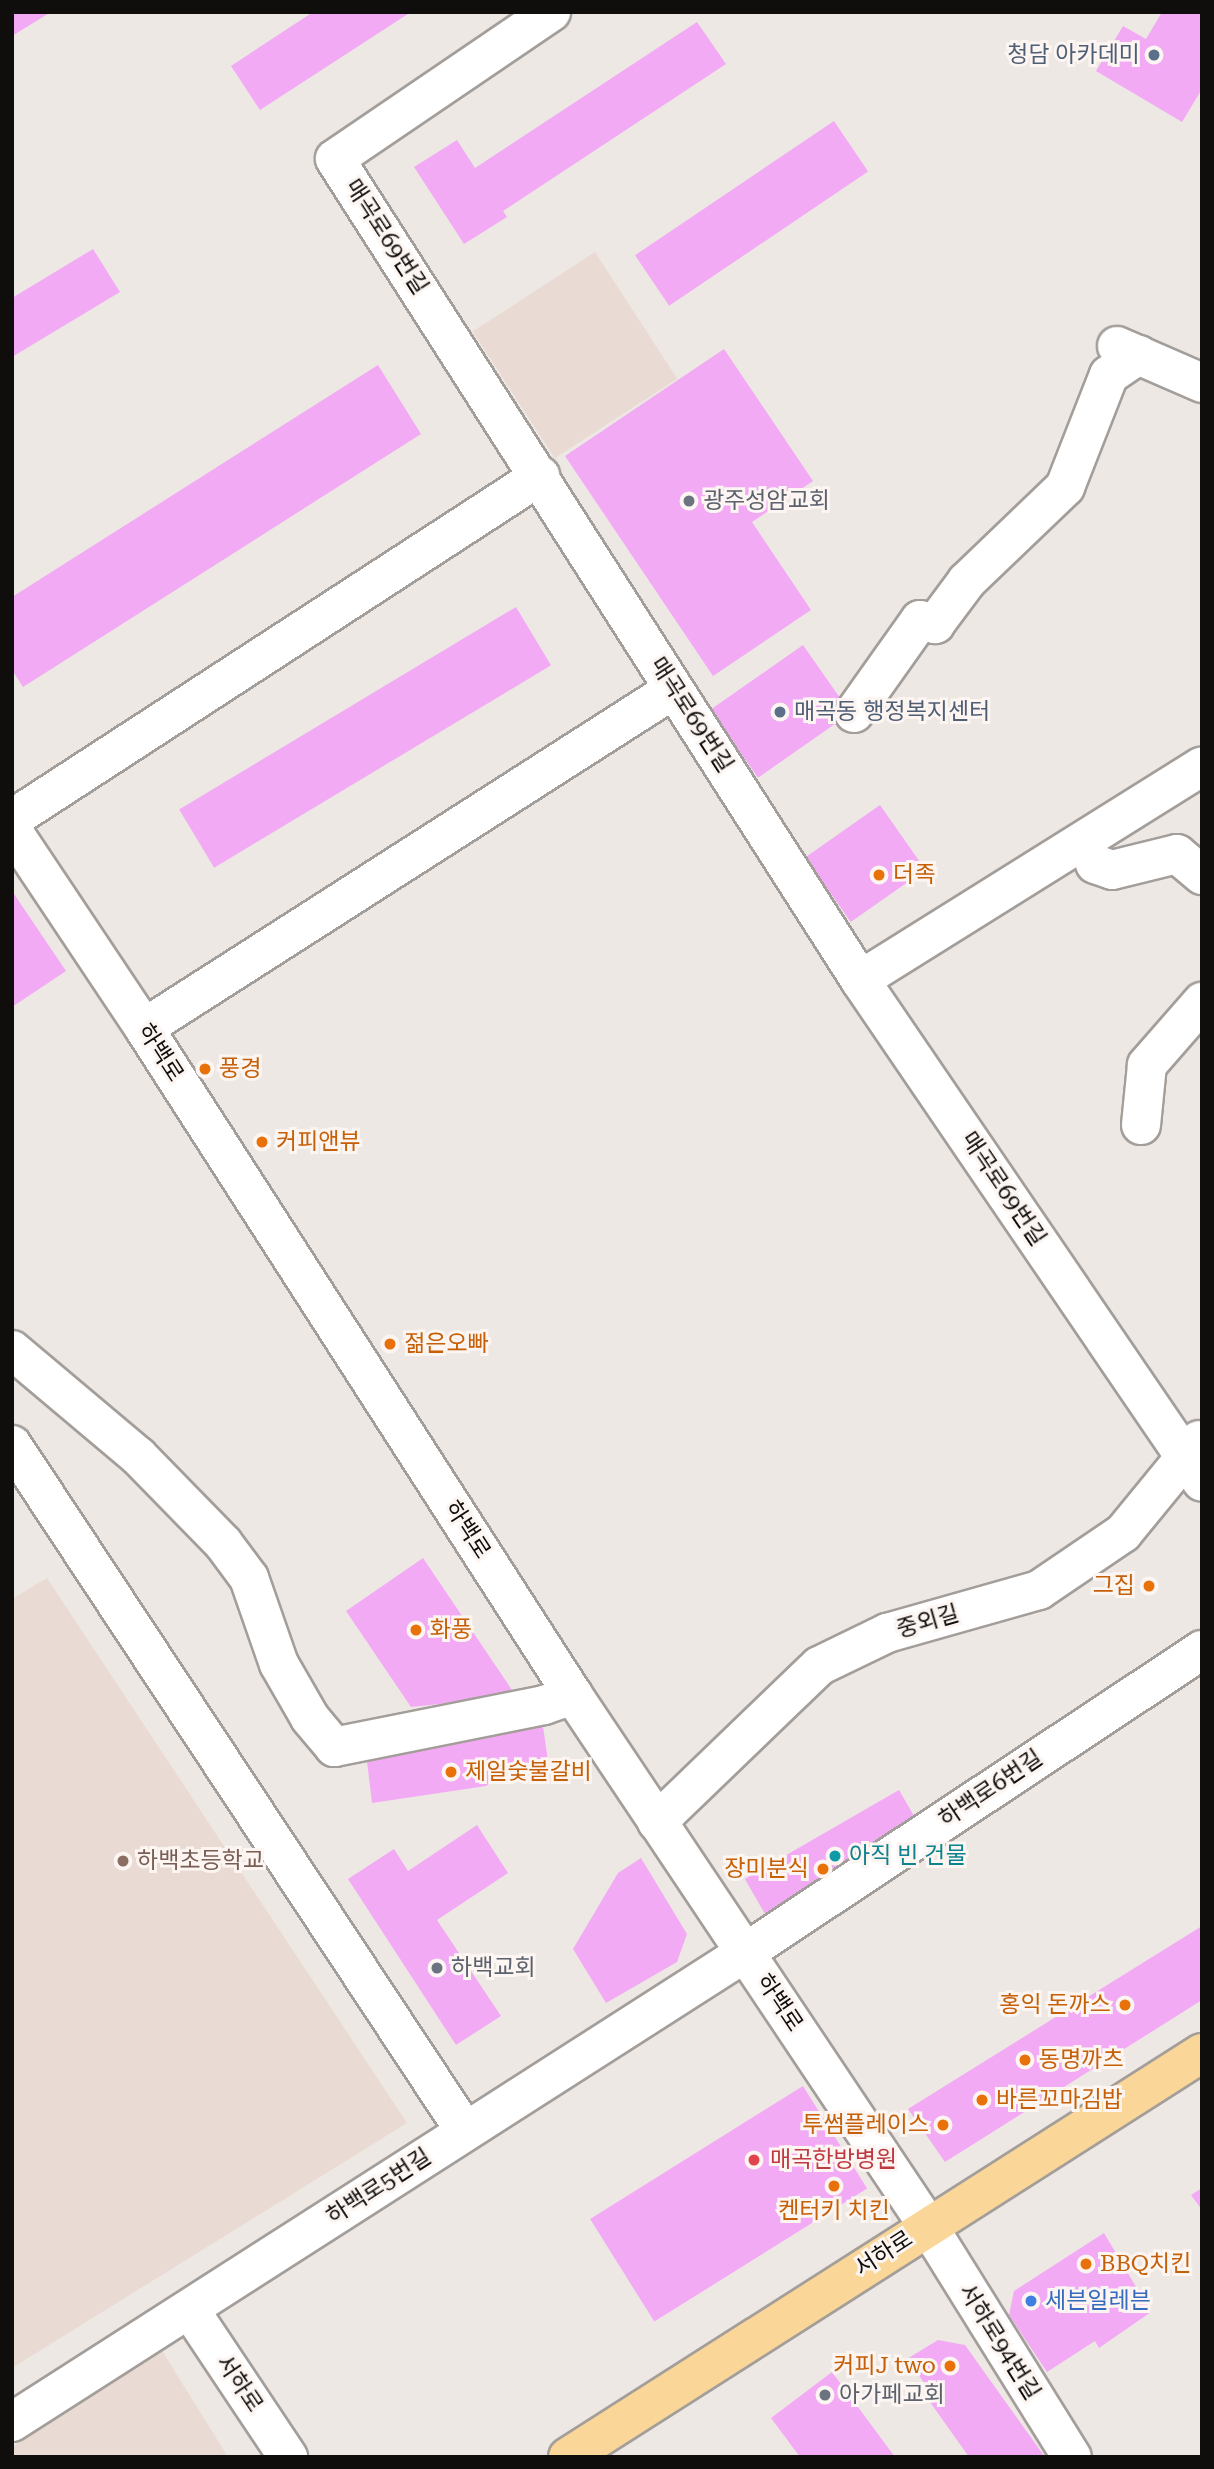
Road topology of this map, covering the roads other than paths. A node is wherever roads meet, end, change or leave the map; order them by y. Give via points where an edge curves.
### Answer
1 (551, 12) edge
2 (1202, 383) edge
3 (540, 476) junction
4 (674, 689) junction
5 (854, 713) dead end
6 (1202, 766) edge
7 (12, 819) edge
8 (12, 830) edge
9 (1095, 864) dead end
10 (1202, 875) edge
11 (860, 980) junction
12 (1202, 1002) edge
13 (144, 1028) junction
14 (1141, 1125) dead end
15 (12, 1350) edge
16 (12, 1445) edge
17 (1197, 1459) edge
18 (1202, 1650) edge
19 (573, 1695) junction
20 (657, 1822) junction
21 (746, 1952) junction
22 (1202, 2053) edge
23 (465, 2131) junction
24 (928, 2226) junction
25 (190, 2310) junction
26 (12, 2422) edge
27 (288, 2457) edge
28 (568, 2457) edge
29 (1072, 2457) edge

1 - 3 street, 매곡로69번길 via 335,159
2 - 5 street via 1126,350 1108,375 1065,487 967,582 935,624 920,620
3 - 4 street, 매곡로69번길
3 - 7 street
4 - 11 street, 매곡로69번길
4 - 13 street
6 - 11 street
8 - 13 street, 하백로
9 - 10 street via 1112,870 1177,854
11 - 17 street, 매곡로69번길
12 - 14 street via 1147,1065
13 - 19 street, 하백로
15 - 19 street via 138,1456 223,1544 249,1578 279,1664 310,1718 334,1747 544,1705
16 - 23 street
17 - 20 street, 중외길 via 1123,1533 1039,1590 887,1633 819,1666
18 - 21 street, 하백로6번길
19 - 20 street, 하백로
20 - 21 street, 하백로
21 - 23 street, 하백로5번길
21 - 24 street, 하백로
22 - 24 main road, 서하로
23 - 25 street, 하백로5번길
24 - 28 main road, 서하로
24 - 29 street, 서하로94번길
25 - 26 street, 하백로5번길
25 - 27 street, 서하로

